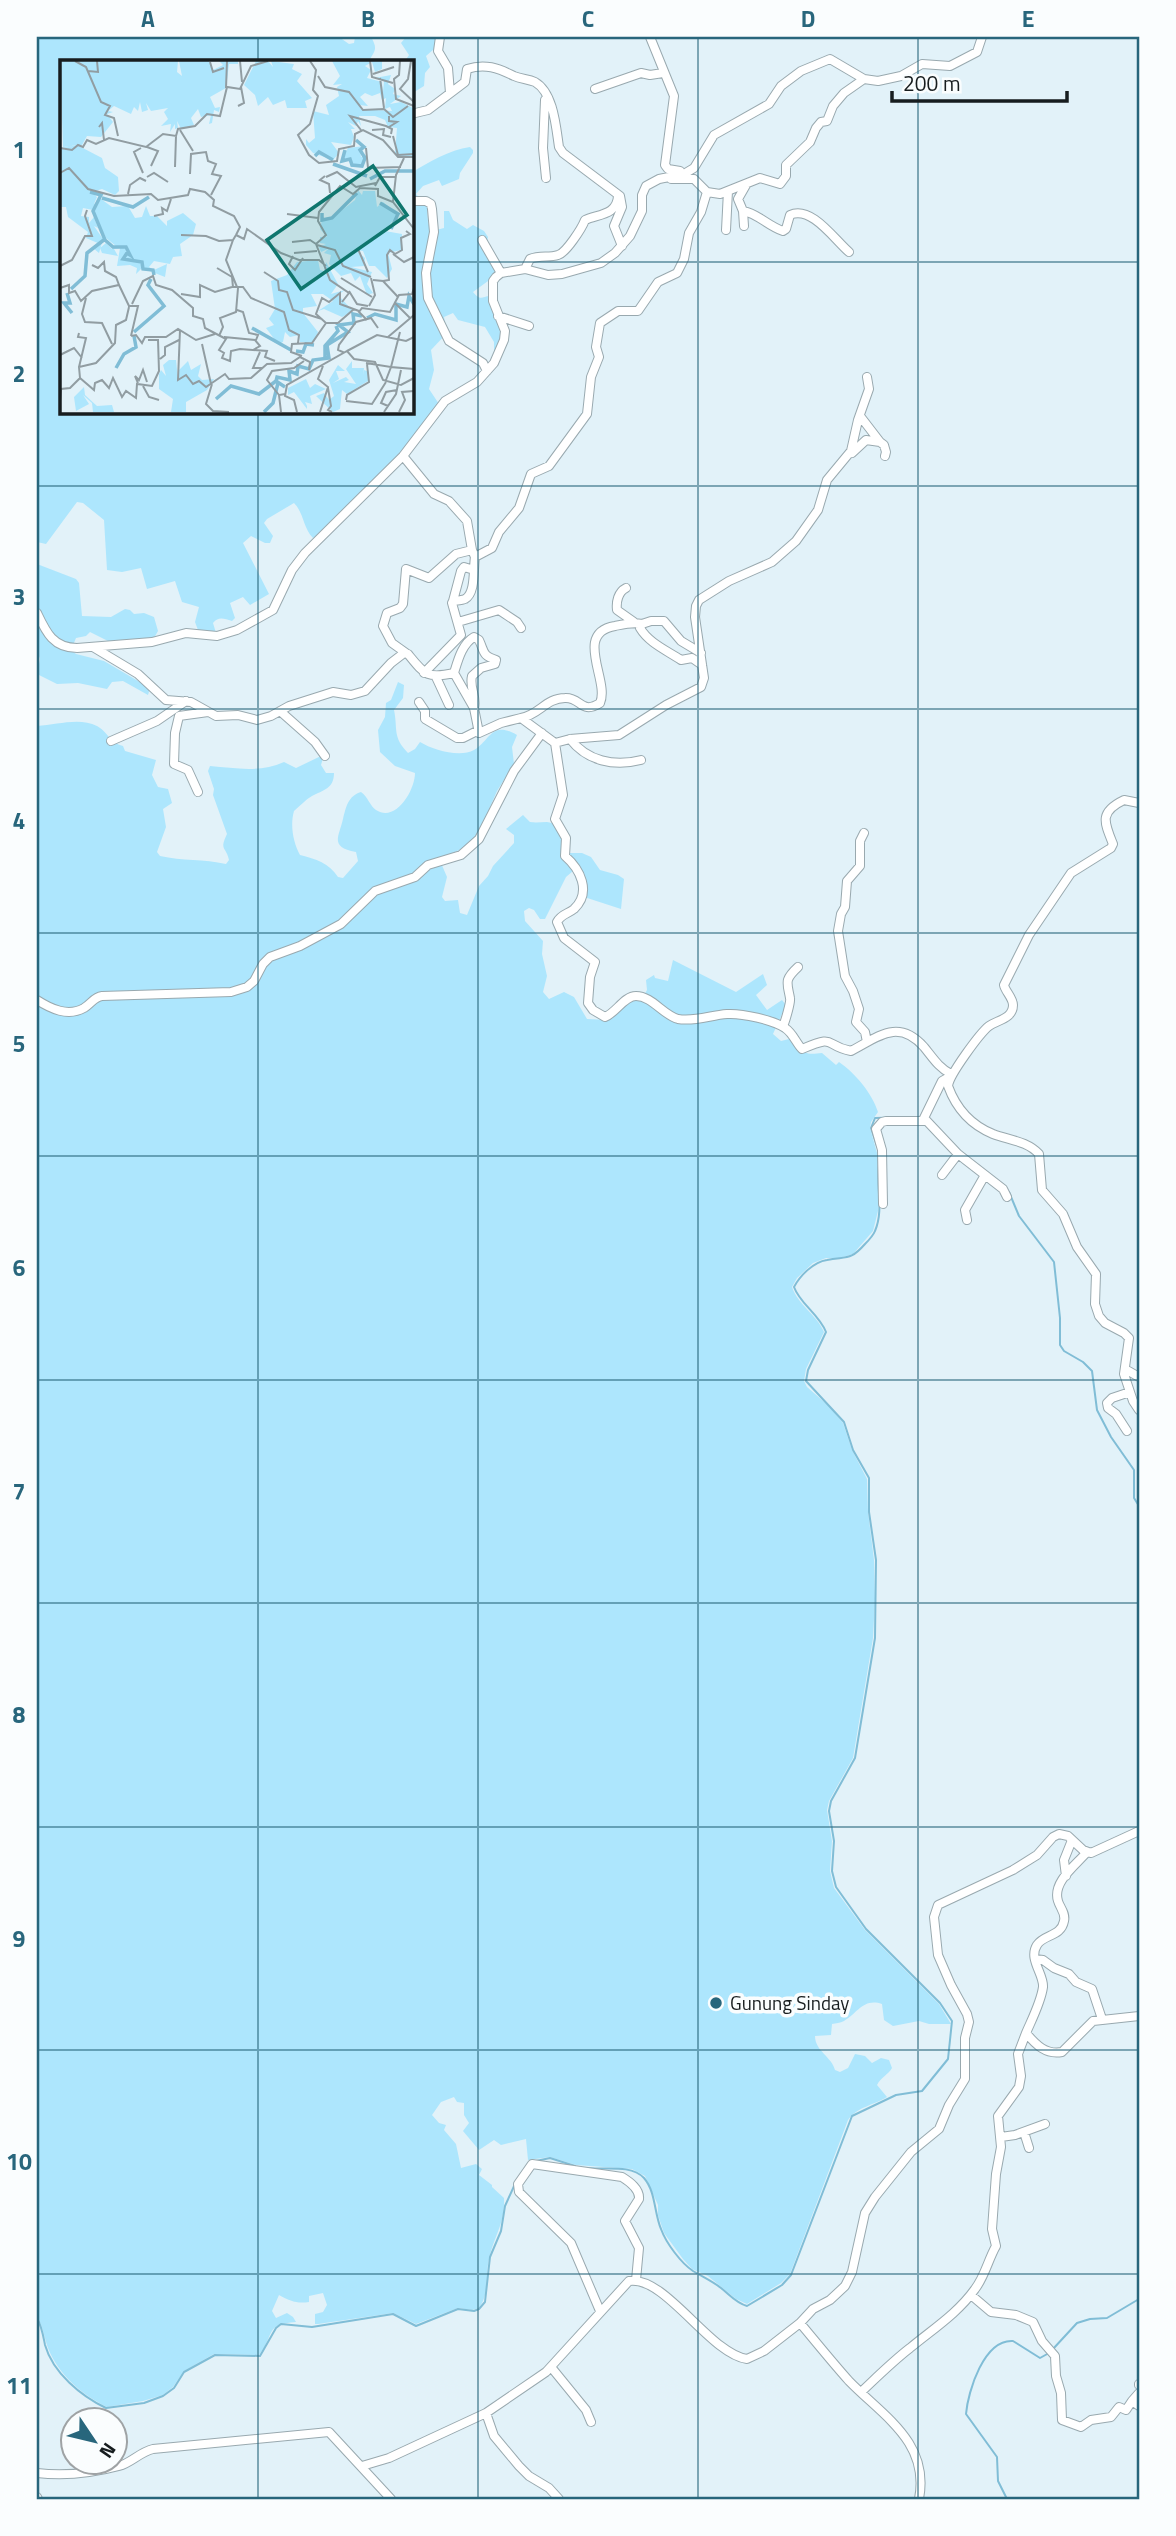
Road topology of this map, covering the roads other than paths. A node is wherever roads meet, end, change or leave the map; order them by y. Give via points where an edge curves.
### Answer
1 (440, 37) edge
2 (650, 37) edge
3 (982, 37) edge
4 (663, 73) junction
5 (864, 79) junction
6 (595, 89) dead end
7 (450, 93) junction
8 (545, 93) junction
9 (413, 114) edge
10 (690, 171) junction
11 (665, 177) junction
12 (546, 178) dead end
13 (747, 183) junction
14 (729, 191) junction
15 (707, 192) junction
16 (617, 193) junction
17 (413, 201) edge
18 (743, 211) junction
19 (744, 226) dead end
20 (726, 230) dead end
21 (482, 240) dead end
22 (622, 246) junction
23 (849, 252) dead end
24 (525, 269) junction
25 (501, 274) junction
26 (498, 316) junction
27 (529, 326) dead end
28 (486, 371) junction
29 (867, 377) dead end
30 (860, 415) junction
31 (880, 442) junction
32 (403, 456) junction
33 (885, 456) dead end
34 (848, 458) junction
35 (474, 554) junction
36 (474, 570) junction
37 (626, 589) dead end
38 (453, 601) junction
39 (37, 613) edge
40 (458, 622) junction
41 (638, 623) junction
42 (521, 628) dead end
43 (93, 647) junction
44 (406, 653) junction
45 (701, 653) junction
46 (702, 665) junction
47 (425, 673) junction
48 (454, 673) junction
49 (436, 677) junction
50 (186, 701) junction
51 (419, 702) dead end
52 (449, 705) dead end
53 (474, 708) junction
54 (280, 711) junction
55 (208, 712) junction
56 (521, 718) junction
57 (477, 731) junction
58 (542, 733) junction
59 (570, 739) junction
60 (111, 741) dead end
61 (555, 743) junction
62 (326, 756) dead end
63 (641, 760) dead end
64 (198, 792) dead end
65 (1139, 803) edge
66 (864, 833) dead end
67 (798, 967) dead end
68 (37, 1000) edge
69 (782, 1026) junction
70 (867, 1042) junction
71 (950, 1076) junction
72 (925, 1117) junction
73 (958, 1154) junction
74 (942, 1175) dead end
75 (985, 1175) junction
76 (1007, 1197) dead end
77 (883, 1204) dead end
78 (967, 1220) dead end
79 (1125, 1369) junction
80 (1139, 1377) edge
81 (1130, 1392) junction
82 (1139, 1410) edge
83 (1127, 1431) dead end
84 (1139, 1831) edge
85 (1072, 1840) junction
86 (1087, 1852) junction
87 (1066, 1876) junction
88 (1035, 1959) junction
89 (1139, 2016) edge
90 (1102, 2019) junction
91 (1026, 2033) junction
92 (1045, 2124) dead end
93 (1024, 2132) junction
94 (1001, 2137) junction
95 (1030, 2148) dead end
96 (636, 2280) junction
97 (971, 2295) junction
98 (600, 2311) junction
99 (800, 2323) junction
100 (551, 2367) junction
101 (861, 2392) junction
102 (1139, 2393) edge
103 (1136, 2403) edge
104 (486, 2413) junction
105 (591, 2421) dead end
106 (362, 2466) junction
107 (37, 2473) edge
108 (391, 2499) edge
109 (559, 2499) edge
110 (919, 2499) edge

1 - 7 street via 438,51 448,68
2 - 4 street
3 - 5 street via 977,52 950,66 926,64 889,80
4 - 6 street via 641,73
4 - 10 street via 674,96 665,165 671,171
5 - 10 street via 827,59 801,71 781,86 769,104 714,135
5 - 13 street via 844,93 827,121 821,122 810,142 786,165 783,182 760,178
7 - 8 street via 465,82 467,69 484,66 537,83
7 - 9 street via 428,110
8 - 12 street via 542,148
8 - 16 street via 559,148
10 - 11 street
11 - 15 street via 694,179
11 - 22 street via 643,190 642,211
13 - 14 street
13 - 18 street via 738,199
14 - 15 street
14 - 20 street
15 - 35 street via 677,273 658,282 638,311 618,312 600,323 587,414 549,466 531,474 519,508 492,548
16 - 22 street via 622,207 614,226
16 - 24 street via 611,211 585,220 565,251 530,259
17 - 28 street via 426,201 432,209 428,298 449,341 483,363
18 - 19 street
18 - 23 street via 782,231 790,215 801,213 816,220
21 - 25 street
22 - 24 street via 601,263 562,274
24 - 25 street
25 - 26 street via 493,281 492,292
26 - 27 street
26 - 28 street via 504,340
28 - 32 street via 477,382 445,401
29 - 30 street via 869,389
30 - 31 street
30 - 34 street
31 - 33 street
31 - 34 street via 866,440
32 - 35 street via 434,494 449,501 467,521
32 - 43 street via 304,553 266,615 217,636 186,633 152,642
34 - 45 street via 831,474 818,510 788,549 697,603
35 - 36 street
35 - 44 street via 456,554 429,578 406,569 403,604 387,613 383,626 392,643
36 - 38 street via 468,597
36 - 38 street via 462,568
37 - 41 street via 618,597 617,610
38 - 40 street
39 - 43 street via 45,633 54,641 69,648
40 - 42 street via 499,610
40 - 47 street via 461,635
41 - 45 street via 664,621 681,641
41 - 46 street via 664,650
41 - 56 street via 606,627 595,640 603,695 600,703 586,707 562,698
43 - 50 street via 138,674 166,700
44 - 47 street
44 - 54 street via 365,691 351,695 333,692
45 - 46 street
46 - 59 street via 701,687 627,732
47 - 49 street
48 - 49 street
48 - 53 street
48 - 53 street via 462,650 474,637 484,655 496,660 472,676
49 - 52 street
50 - 55 street
50 - 60 street via 157,721
51 - 57 street via 425,719 457,738
53 - 57 street
54 - 55 street via 257,720
54 - 62 street
55 - 64 street via 179,716 175,733 174,764 188,771
56 - 57 street
56 - 58 street
58 - 61 street
58 - 68 street via 514,771 472,848 375,891 341,924 270,957 247,987 232,992 102,996 75,1012 62,1012
59 - 61 street
59 - 63 street via 596,759
61 - 69 street via 563,795 555,819 566,838 565,856 574,864 583,886 578,904 557,922 564,938 595,962 588,1003 593,1010 610,1016 637,996 678,1019 729,1014
65 - 71 street via 1124,800 1108,811 1104,823 1111,848 1071,873 1005,980 1003,987 1013,1004 1009,1014 986,1028
66 - 70 street via 860,866 847,881 838,932 845,976 859,1009 856,1022
67 - 69 street via 786,985 791,1002
69 - 70 street via 802,1049 828,1040 851,1051
70 - 71 street via 883,1033 903,1032 918,1041
71 - 72 street via 942,1081
71 - 79 street via 952,1097 971,1121 1039,1154 1042,1190 1063,1214 1077,1247 1096,1274 1099,1316 1129,1338
72 - 73 street
72 - 77 street via 886,1121 876,1129 882,1150
73 - 74 street
73 - 75 street
75 - 76 street
75 - 78 street via 965,1210
79 - 80 street
79 - 81 street
81 - 82 street
81 - 83 street via 1107,1403
84 - 86 street
85 - 86 street
85 - 87 street via 1064,1860
85 - 99 street via 1059,1834 1013,1870 937,1905 938,1955 967,2014 965,2079 939,2129 911,2152 870,2205 845,2286
86 - 87 street
87 - 88 street via 1056,1896 1065,1916 1062,1926 1037,1945
88 - 90 street via 1093,1989
88 - 91 street via 1043,1985
89 - 90 street
90 - 91 street via 1090,2023 1058,2053 1038,2046
91 - 94 street via 1018,2054 1021,2081 998,2116
92 - 93 street
93 - 94 street
93 - 95 street
94 - 97 street via 992,2210 996,2245 985,2275
96 - 98 street
96 - 98 street via 638,2241 625,2221 639,2199 634,2186 622,2177 532,2164 518,2185 519,2192 571,2243
96 - 99 street via 656,2289 743,2359 758,2355
97 - 101 street
97 - 103 street via 991,2312 1033,2322 1055,2356 1062,2420 1082,2427
98 - 100 street
99 - 101 street
100 - 104 street
100 - 105 street
101 - 110 street via 914,2451 921,2475
102 - 103 street
104 - 106 street
104 - 109 street via 494,2436 527,2474 550,2487
106 - 107 street via 326,2432 153,2449 120,2466 69,2474
106 - 108 street

